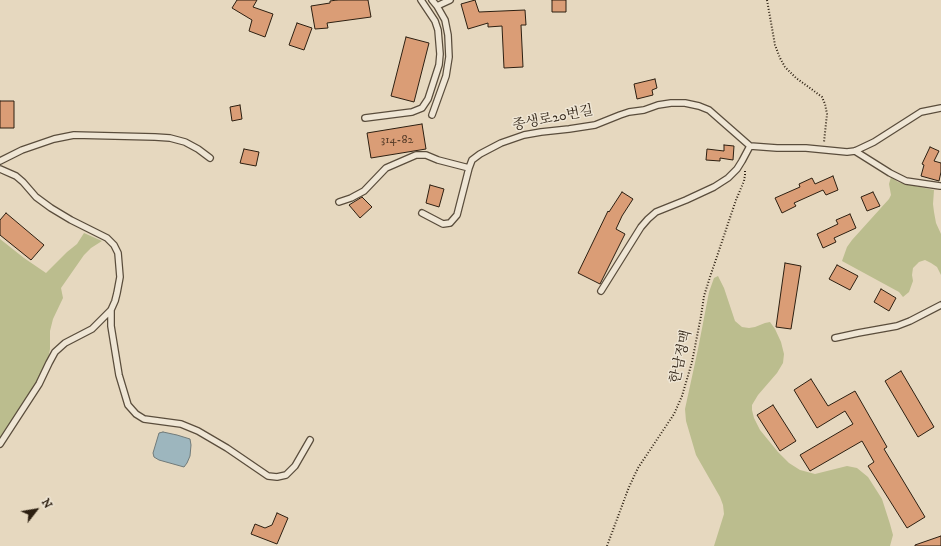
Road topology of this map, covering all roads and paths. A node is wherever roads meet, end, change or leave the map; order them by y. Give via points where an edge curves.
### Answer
1 (422, 0) edge
2 (432, 0) edge
3 (450, 0) edge
4 (767, 0) edge
5 (437, 6) junction
6 (941, 108) edge
7 (432, 115) dead end
8 (365, 118) dead end
9 (750, 146) junction
10 (821, 149) junction
11 (855, 151) junction
12 (210, 158) dead end
13 (0, 161) edge
14 (742, 161) junction
15 (469, 168) junction
16 (0, 169) edge
17 (940, 186) edge
18 (339, 202) dead end
19 (422, 213) dead end
20 (601, 291) dead end
21 (941, 305) edge
22 (110, 310) junction
23 (835, 338) dead end
24 (310, 440) dead end
25 (0, 444) edge
26 (607, 546) edge

1 - 8 lane via 436,21 440,54 428,99 422,108 412,112
2 - 5 lane
3 - 5 lane
4 - 10 path via 775,45 780,58 796,78 822,97 825,104 825,140
5 - 7 lane via 445,20 449,57 446,76
6 - 11 lane via 921,112
9 - 10 lane
9 - 14 lane
9 - 15 lane, 종생로20번길 via 708,110 685,103 671,103 629,112 595,125 524,135 480,154 472,160
10 - 11 lane
11 - 17 lane via 890,174 906,181
12 - 13 lane via 185,142 170,138 74,135 22,150
14 - 20 lane via 728,178 656,212 648,219
14 - 26 path, 한남정맥 via 744,181 704,296 692,362 682,396 674,414 638,468
15 - 18 lane via 416,154 386,168 364,190
15 - 19 lane, 종생로20번길 via 457,215 450,223 443,224
16 - 22 lane via 16,176 36,197 51,208 107,238 114,245 118,253 120,277
21 - 23 lane via 897,326
22 - 24 lane via 119,374 128,405 136,414 144,419 181,424 198,431 268,476 286,475 295,466
22 - 25 lane via 92,329 65,343 55,352 39,384

